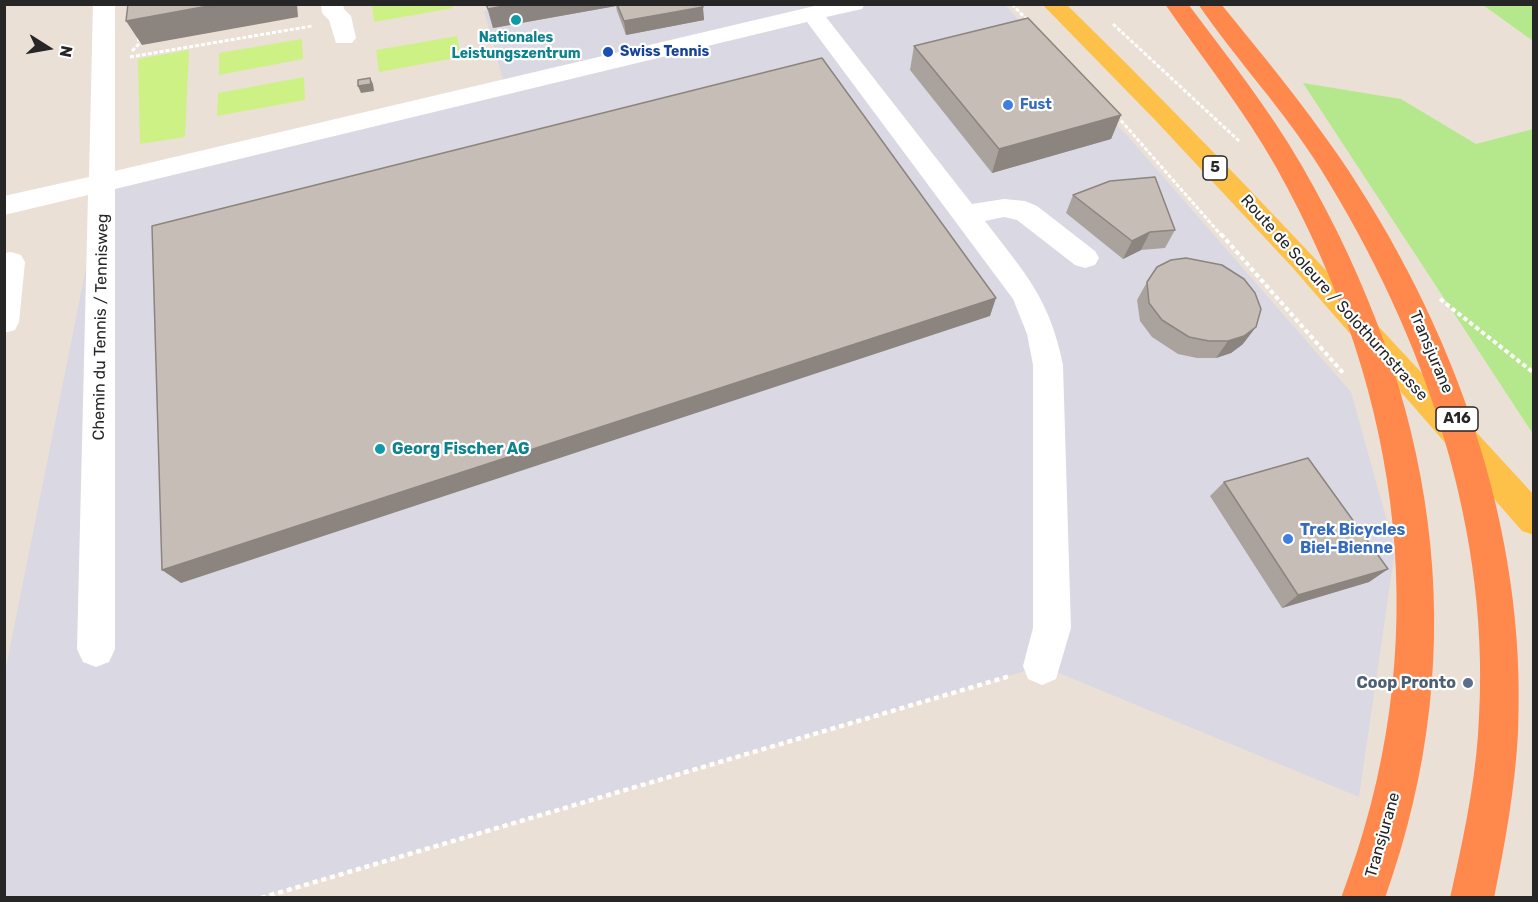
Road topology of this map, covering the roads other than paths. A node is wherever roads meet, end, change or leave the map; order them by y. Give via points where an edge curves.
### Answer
1 (104, 4) edge
2 (854, 4) edge
3 (1176, 4) edge
4 (1209, 4) edge
5 (332, 9) edge
6 (1041, 13) edge
7 (812, 14) junction
8 (344, 38) dead end
9 (103, 183) junction
10 (4, 206) edge
11 (965, 215) junction
12 (1085, 258) dead end
13 (4, 264) edge
14 (4, 322) edge
15 (1533, 520) edge
16 (96, 649) dead end
17 (1042, 666) road end
18 (1363, 897) edge
19 (1472, 897) edge

1 - 9 street, Chemin du Tennis / Tennisweg
2 - 7 street
3 - 18 highway, Transjurane via 1268,129 1321,223 1366,324 1402,451 1413,524 1418,600 1414,686 1401,774
4 - 19 highway, Transjurane / A16 via 1305,125 1366,219 1422,328 1469,457 1488,538 1496,607 1499,711 1491,806
5 - 8 street via 340,16
6 - 15 main road, Route de Soleure / Solothurnstrasse / 5 via 1166,116 1302,260
7 - 9 street
7 - 11 street
9 - 10 street
9 - 16 street, Chemin du Tennis / Tennisweg
11 - 12 street via 1016,208
11 - 17 street via 1026,295 1042,334 1048,365 1052,628
13 - 14 street via 11,262

